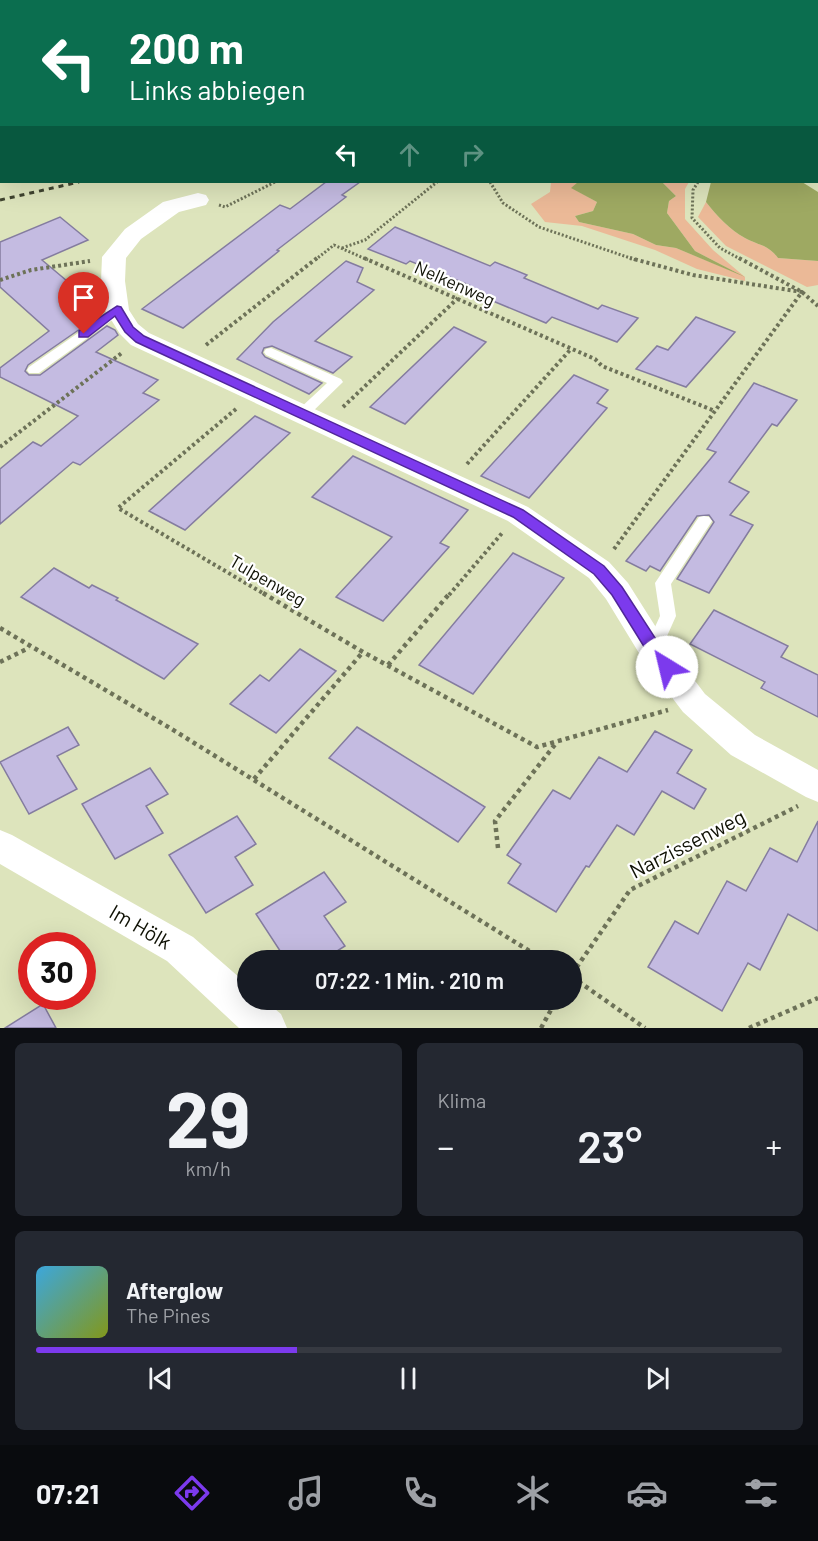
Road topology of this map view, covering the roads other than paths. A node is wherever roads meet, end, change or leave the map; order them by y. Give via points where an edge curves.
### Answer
1 (198, 200) road end
2 (117, 310) junction
3 (271, 352) dead end
4 (34, 370) dead end
5 (314, 419) junction
6 (704, 521) dead end
7 (653, 649) junction
8 (813, 794) edge
9 (0, 846) edge
10 (267, 1028) edge

1 - 2 street via 171,207 132,234 114,257
2 - 4 lane
2 - 5 street via 140,339
3 - 5 lane via 336,382
5 - 7 street via 518,514 599,570 617,591
6 - 7 lane via 663,583 668,616
7 - 8 street via 694,703
9 - 10 street, Im Hölk via 180,949

